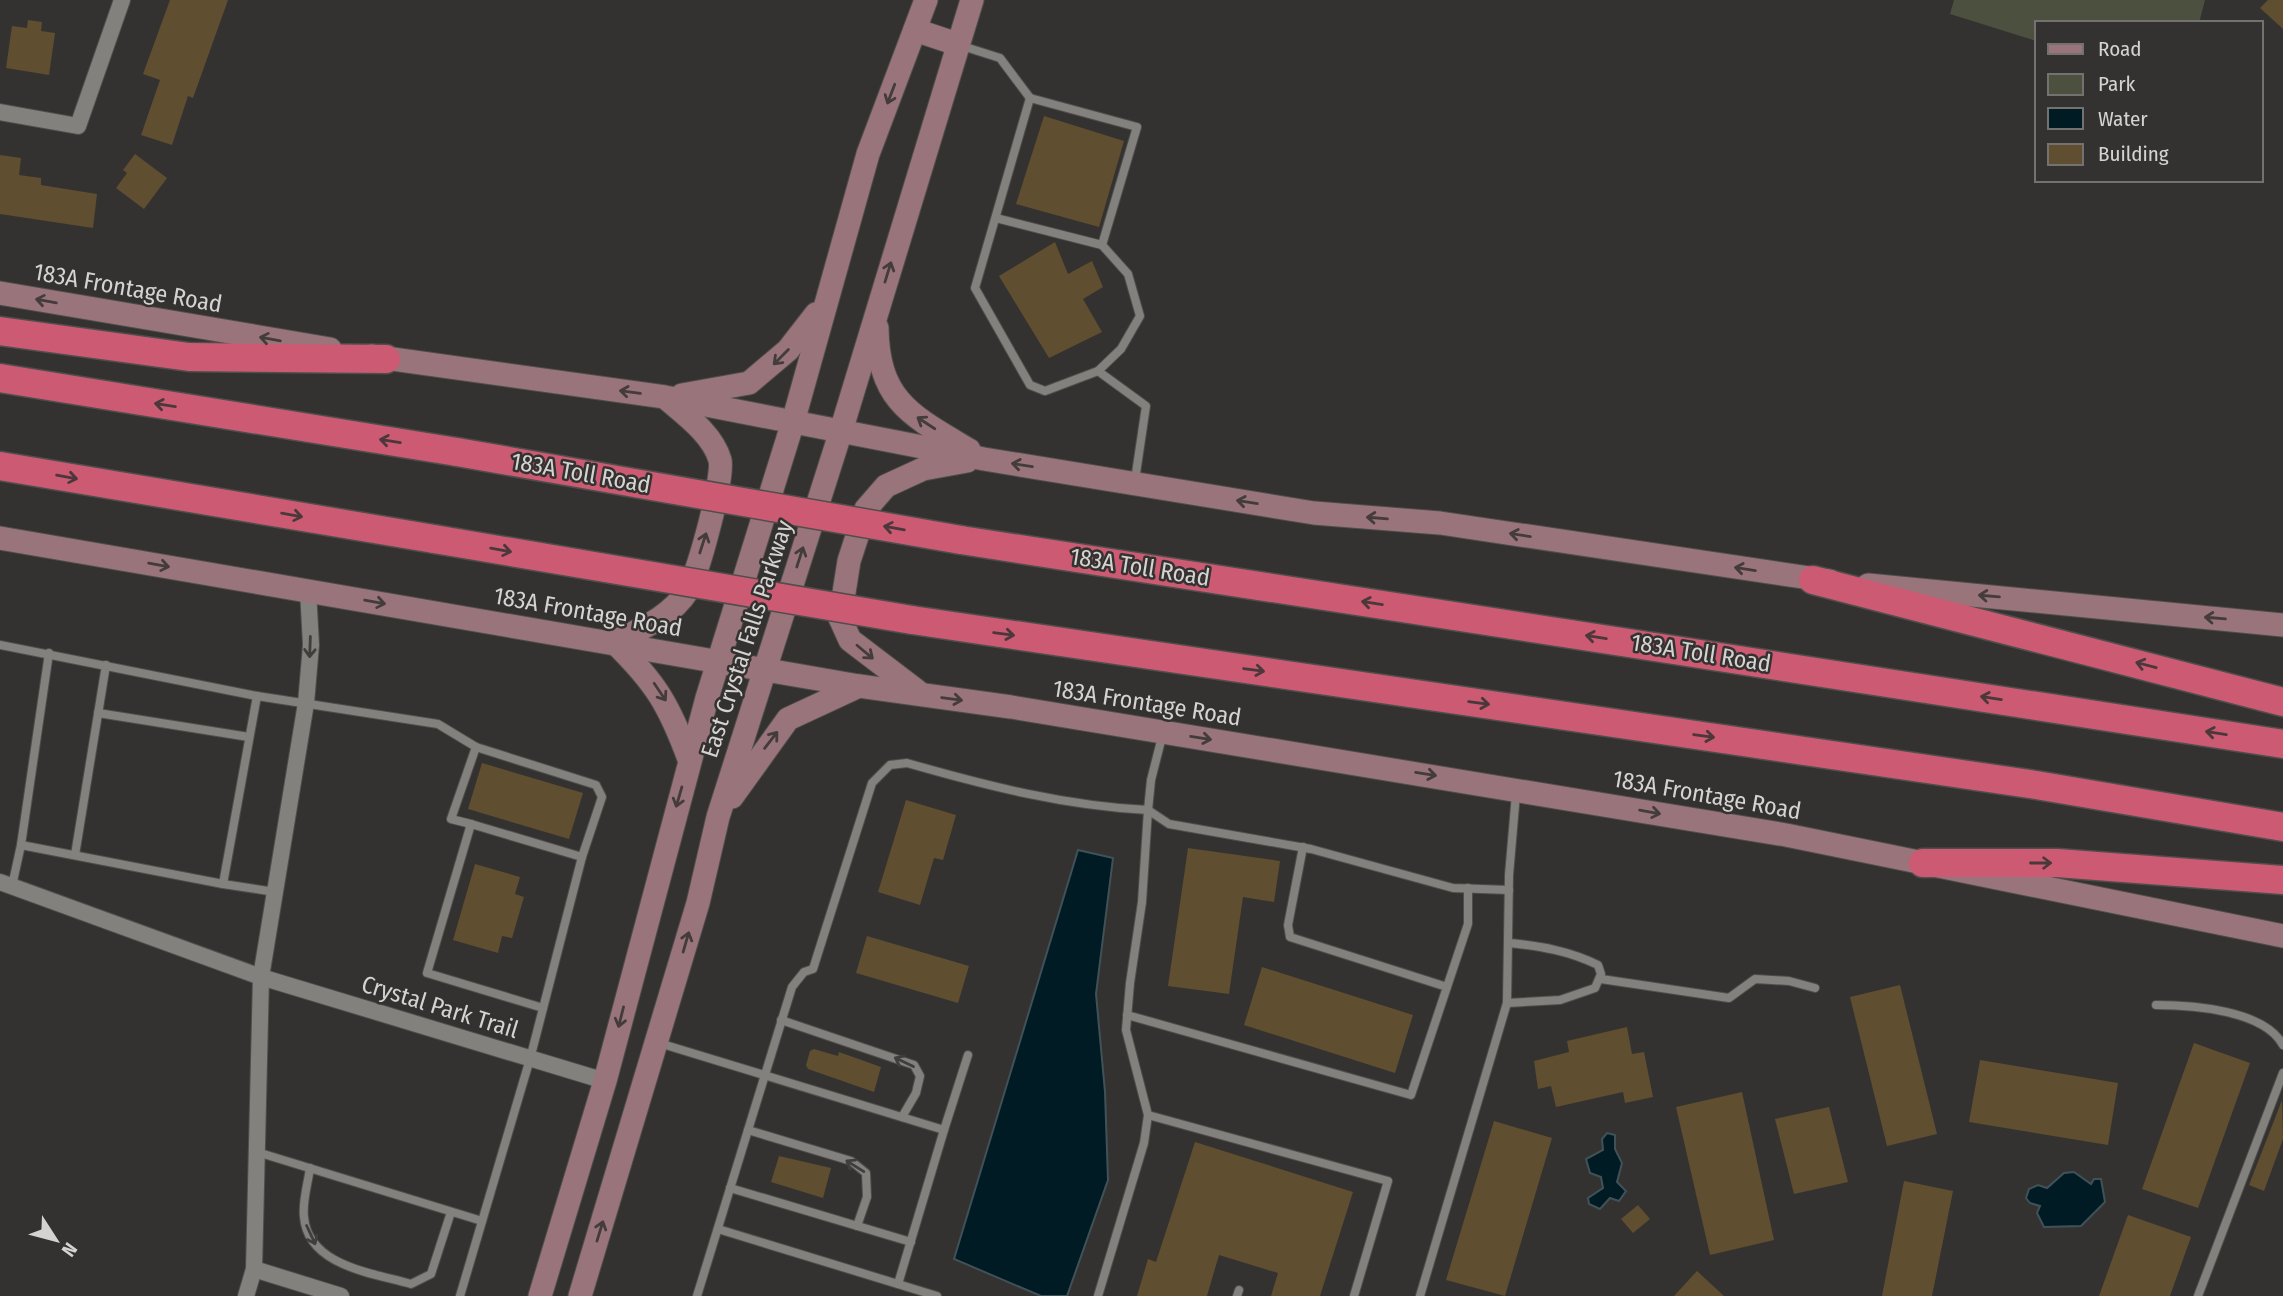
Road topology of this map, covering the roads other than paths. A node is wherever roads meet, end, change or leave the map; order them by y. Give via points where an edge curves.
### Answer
1 (121, 0) edge
2 (926, 0) edge
3 (972, 0) edge
4 (915, 30) junction
5 (957, 44) junction
6 (1030, 98) junction
7 (0, 112) edge
8 (996, 218) junction
9 (1102, 245) junction
10 (0, 293) edge
11 (824, 304) junction
12 (877, 309) junction
13 (0, 331) edge
14 (386, 359) junction
15 (1098, 371) junction
16 (0, 379) edge
17 (665, 397) junction
18 (793, 422) junction
19 (841, 431) junction
20 (984, 459) junction
21 (0, 466) edge
22 (1135, 483) junction
23 (0, 538) edge
24 (1813, 580) junction
25 (308, 590) junction
26 (2283, 625) edge
27 (614, 642) junction
28 (0, 645) edge
29 (49, 653) junction
30 (719, 661) junction
31 (106, 665) junction
32 (764, 669) junction
33 (859, 686) junction
34 (921, 695) junction
35 (257, 696) junction
36 (2283, 702) edge
37 (306, 703) junction
38 (98, 713) junction
39 (1163, 732) junction
40 (250, 737) junction
41 (2283, 744) edge
42 (476, 747) junction
43 (689, 759) junction
44 (1517, 789) junction
45 (1148, 810) junction
46 (718, 817) junction
47 (471, 824) junction
48 (2283, 827) edge
49 (21, 845) junction
50 (1303, 847) junction
51 (75, 855) junction
52 (582, 857) junction
53 (1923, 863) junction
54 (2283, 880) edge
55 (6, 884) edge
56 (223, 884) junction
57 (1468, 888) junction
58 (1509, 890) junction
59 (275, 892) junction
60 (2283, 936) edge
61 (1509, 943) junction
62 (261, 976) junction
63 (1601, 979) junction
64 (1447, 987) junction
65 (1815, 988) dead end
66 (1507, 1003) junction
67 (2156, 1005) dead end
68 (543, 1008) junction
69 (1127, 1014) junction
70 (781, 1020) junction
71 (657, 1042) junction
72 (2283, 1045) edge
73 (968, 1055) dead end
74 (530, 1059) junction
75 (2283, 1073) edge
76 (764, 1075) junction
77 (605, 1081) junction
78 (1148, 1115) junction
79 (902, 1117) junction
80 (748, 1129) junction
81 (944, 1130) junction
82 (257, 1152) junction
83 (310, 1168) junction
84 (730, 1188) junction
85 (451, 1212) junction
86 (482, 1221) junction
87 (857, 1226) junction
88 (718, 1229) junction
89 (911, 1242) junction
90 (254, 1269) junction
91 (898, 1284) junction
92 (246, 1296) edge
93 (341, 1296) edge
94 (460, 1296) edge
95 (540, 1296) edge
96 (580, 1296) edge
97 (697, 1296) edge
98 (937, 1296) edge
99 (1098, 1296) edge
100 (1354, 1296) edge
101 (1420, 1296) edge
102 (2198, 1296) edge

1 - 7 street via 78,126
2 - 4 main road, East Crystal Falls Parkway
3 - 5 main road, East Crystal Falls Parkway
4 - 5 main road
4 -> 11 main road, East Crystal Falls Parkway via 868,154
5 - 6 lane via 1000,58
12 -> 5 main road, East Crystal Falls Parkway
6 - 8 lane
6 - 9 lane via 1137,127
8 - 9 lane
8 - 15 lane via 975,288 1030,385 1045,391
9 - 15 lane via 1128,274 1140,316 1121,349
14 -> 10 main road, 183A Frontage Road
11 -> 17 main road via 788,351 749,383
11 - 18 main road, East Crystal Falls Parkway
12 - 19 main road, East Crystal Falls Parkway
20 -> 12 main road via 904,409 891,392 877,350
13 - 14 highway via 189,357
17 -> 14 main road, 183A Frontage Road
15 - 22 lane via 1146,406
41 -> 16 highway, 183A Toll Road, bridge via 961,540 457,452
17 - 18 main road, 183A Frontage Road
27 -> 17 main road via 658,622 688,590 715,508 720,461 708,437
18 - 19 main road, 183A Frontage Road
18 - 30 main road, East Crystal Falls Parkway
19 - 20 main road, 183A Frontage Road
32 -> 19 main road, East Crystal Falls Parkway
22 -> 20 main road, 183A Frontage Road
20 -> 34 main road via 923,469 886,486 866,509 849,561 840,618 850,640
21 -> 48 highway, bridge via 912,620 2023,783
24 -> 22 main road, 183A Frontage Road via 1440,523 1314,513
23 -> 25 main road, 183A Frontage Road
26 -> 24 main road, 183A Frontage Road
36 -> 24 highway
25 -> 27 main road, 183A Frontage Road
25 -> 37 street via 311,645
27 - 30 main road, 183A Frontage Road
27 -> 43 main road via 648,675 671,709
28 - 29 lane
29 - 31 lane
29 - 49 lane
30 - 32 main road, 183A Frontage Road
30 - 43 main road, East Crystal Falls Parkway
31 - 35 lane
31 - 38 lane
32 - 33 main road, 183A Frontage Road
32 - 46 main road, East Crystal Falls Parkway
33 - 34 main road, 183A Frontage Road
46 -> 33 main road via 788,719
34 -> 39 main road, 183A Frontage Road
35 - 37 lane
35 - 40 lane
37 - 42 lane via 438,724
37 - 59 street
38 - 40 lane
38 - 51 lane
39 -> 44 main road, 183A Frontage Road
39 - 45 lane
40 - 56 lane
42 - 47 lane via 452,819
42 - 52 lane via 596,785 602,797
43 -> 77 main road, East Crystal Falls Parkway
44 -> 53 main road, 183A Frontage Road
44 - 58 lane
45 - 50 lane via 1168,824
45 - 69 lane via 1143,902
45 - 70 lane via 1012,791 907,763 890,765 872,783 814,969 804,972 792,987
71 -> 46 main road, East Crystal Falls Parkway
47 - 52 lane
47 - 68 lane via 427,973
49 - 51 lane
49 - 55 lane
50 - 57 lane via 1452,888
50 - 64 lane via 1288,925 1290,937
51 - 56 lane
52 - 68 lane
53 -> 54 highway via 2057,863
53 - 60 main road, 183A Frontage Road
55 - 62 street, Crystal Park Trail
56 - 59 lane
57 - 58 lane
57 - 64 lane via 1468,924
58 - 61 lane
59 - 62 street
61 - 63 lane via 1579,956 1598,965
61 - 66 lane
62 - 74 street, Crystal Park Trail
62 - 82 street
63 - 65 lane via 1729,998 1755,979
63 - 66 lane via 1595,988 1560,1000
64 - 69 lane via 1411,1095
66 - 101 lane
67 - 72 lane via 2198,1005 2245,1018 2277,1034
68 - 74 lane
69 - 78 lane via 1126,1030
70 - 76 lane
79 -> 70 lane via 920,1076 914,1065
71 - 76 lane
96 -> 71 main road, East Crystal Falls Parkway
73 - 81 lane
74 - 77 street, Crystal Park Trail
74 - 86 lane
75 - 102 lane
76 - 79 lane
76 - 80 lane
77 - 95 main road, East Crystal Falls Parkway
78 - 99 lane via 1144,1143
78 - 100 lane via 1388,1181
79 - 81 lane
80 - 84 lane
87 -> 80 lane via 867,1196 866,1173 851,1161
81 - 89 lane
82 - 83 lane
82 - 90 street
83 - 85 lane
83 -> 85 lane via 303,1217 314,1243 331,1260 411,1284 431,1274
84 - 87 lane
84 - 88 lane
85 - 86 lane
86 - 94 lane
87 - 89 lane
88 - 91 lane
88 - 97 lane
89 - 91 lane
90 - 92 street
90 - 93 street
91 - 98 lane

